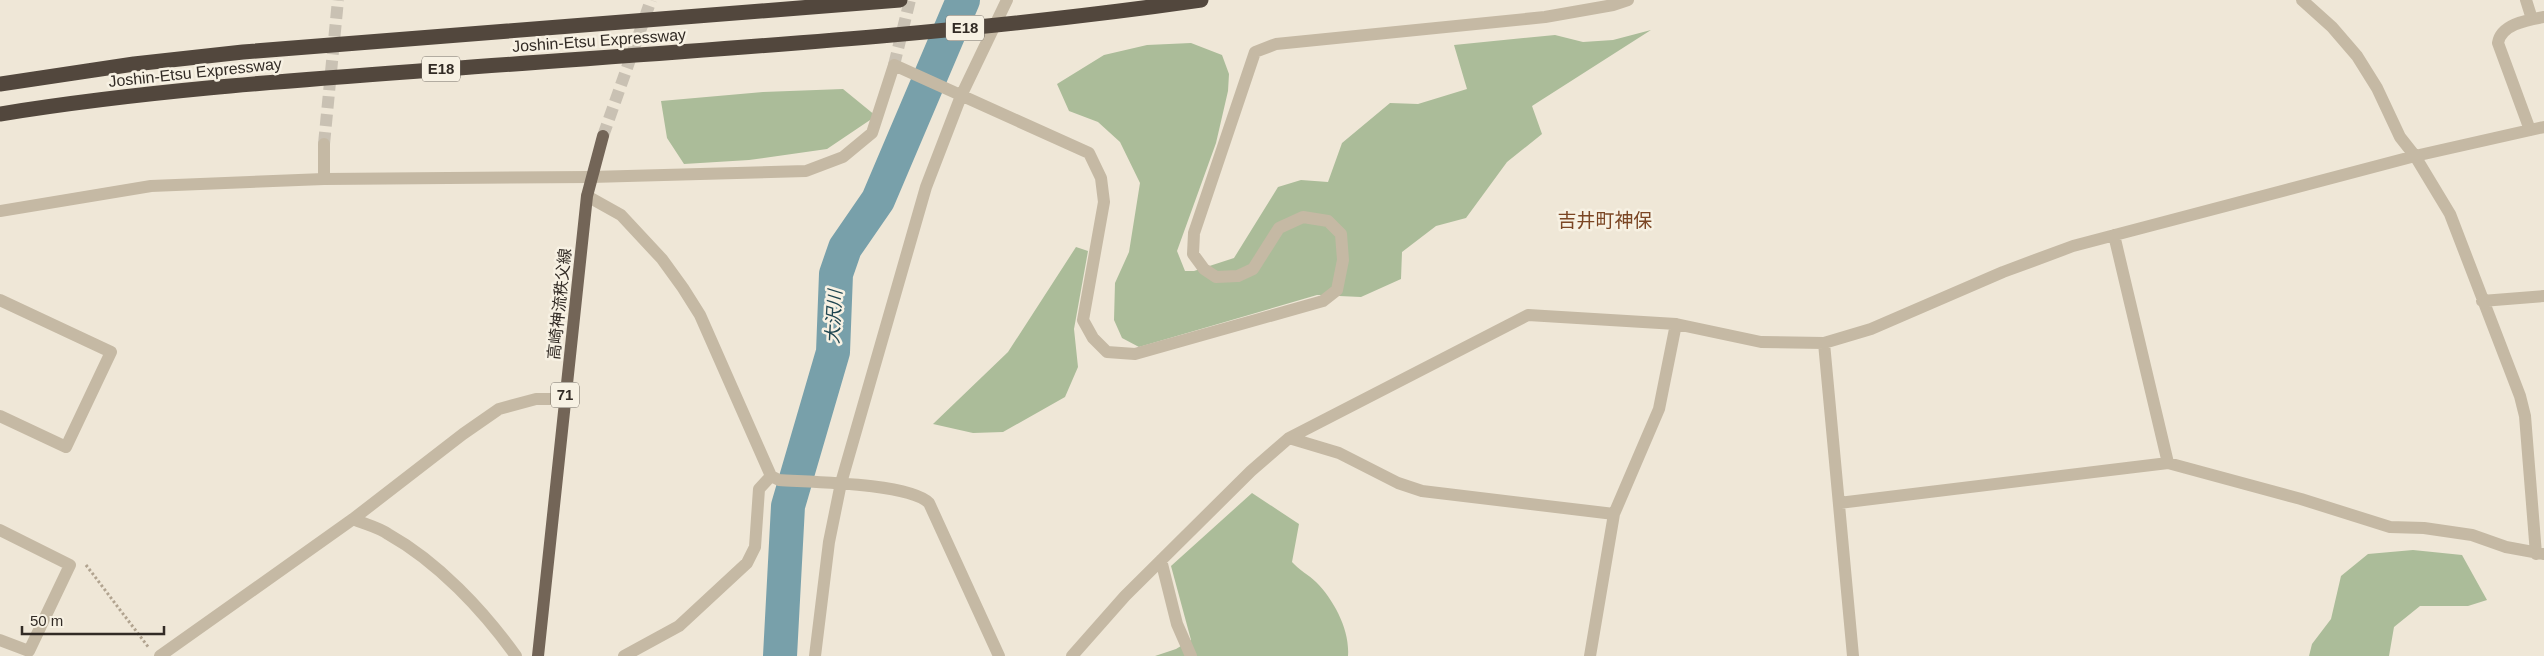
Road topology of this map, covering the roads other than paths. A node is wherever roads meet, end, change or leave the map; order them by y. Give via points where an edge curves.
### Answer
1 (900, 0) edge
2 (1007, 0) edge
3 (1201, 0) edge
4 (1628, 0) edge
5 (2302, 0) edge
6 (2526, 0) edge
7 (2538, 18) edge
8 (0, 84) edge
9 (961, 96) junction
10 (0, 114) edge
11 (2544, 127) edge
12 (2530, 130) junction
13 (603, 136) tunnel mouth
14 (324, 144) tunnel mouth
15 (2416, 156) junction
16 (591, 177) junction
17 (324, 179) junction
18 (587, 196) junction
19 (0, 211) edge
20 (2114, 235) junction
21 (2544, 296) edge
22 (0, 300) edge
23 (2482, 301) junction
24 (1676, 324) junction
25 (1824, 343) junction
26 (564, 399) junction
27 (0, 416) edge
28 (1289, 438) junction
29 (2168, 463) junction
30 (771, 476) junction
31 (841, 483) junction
32 (1839, 503) junction
33 (1614, 514) junction
34 (352, 519) junction
35 (0, 530) edge
36 (2540, 554) edge
37 (1161, 560) junction
38 (0, 640) edge
39 (160, 656) edge
40 (516, 656) edge
41 (538, 656) edge
42 (624, 656) edge
43 (815, 656) edge
44 (999, 656) edge
45 (1072, 656) edge
46 (1191, 656) edge
47 (1590, 656) edge
48 (1853, 656) edge

1 - 8 highway, Joshin-Etsu Expressway / E18 via 243,52
2 - 9 street
3 - 10 highway, Joshin-Etsu Expressway / E18 via 1046,20 884,35 138,94
4 - 9 street via 1544,18 1276,44 1256,52 1194,233 1194,254 1204,269 1216,277 1238,276 1253,270 1279,228 1303,218 1328,221 1341,234 1343,260 1336,290 1323,302 1135,354 1107,352 1093,338 1083,320 1104,202 1101,178 1090,153
5 - 15 street via 2357,56 2377,88 2400,137
6 - 7 street
7 - 12 street via 2506,28 2498,43
9 - 16 street via 894,65 872,133 843,157 806,171
9 - 31 street via 926,187
11 - 12 street
12 - 15 street
13 - 16 main road, 高崎神流秩父線 / 71
14 - 17 street
15 - 20 street
15 - 23 street via 2450,214
16 - 17 street
16 - 18 main road, 高崎神流秩父線 / 71
17 - 19 street via 151,186
18 - 26 main road, 高崎神流秩父線 / 71
18 - 30 street via 621,215 662,259 683,288 700,315
20 - 25 street via 2073,246 2003,272 1871,328
20 - 29 street
21 - 23 street
22 - 27 street via 111,352 66,446
23 - 36 street via 2520,396
24 - 25 street via 1761,342
24 - 28 street via 1528,315
24 - 33 street via 1659,409
25 - 32 street
26 - 34 street via 536,400 499,409
26 - 41 main road, 高崎神流秩父線 / 71
28 - 33 street via 1339,453 1398,483 1422,490
28 - 37 street
29 - 32 street
29 - 36 street via 2301,499 2390,528 2424,528 2472,535
30 - 31 street via 779,480
30 - 42 street via 759,489 755,548 747,563 679,626
31 - 43 street via 829,542
31 - 44 street via 914,493 929,503
32 - 48 street
33 - 47 street
34 - 39 street
34 - 40 street via 388,533 439,571 476,606
35 - 38 street via 70,565 29,651
37 - 45 street
37 - 46 street via 1177,624

